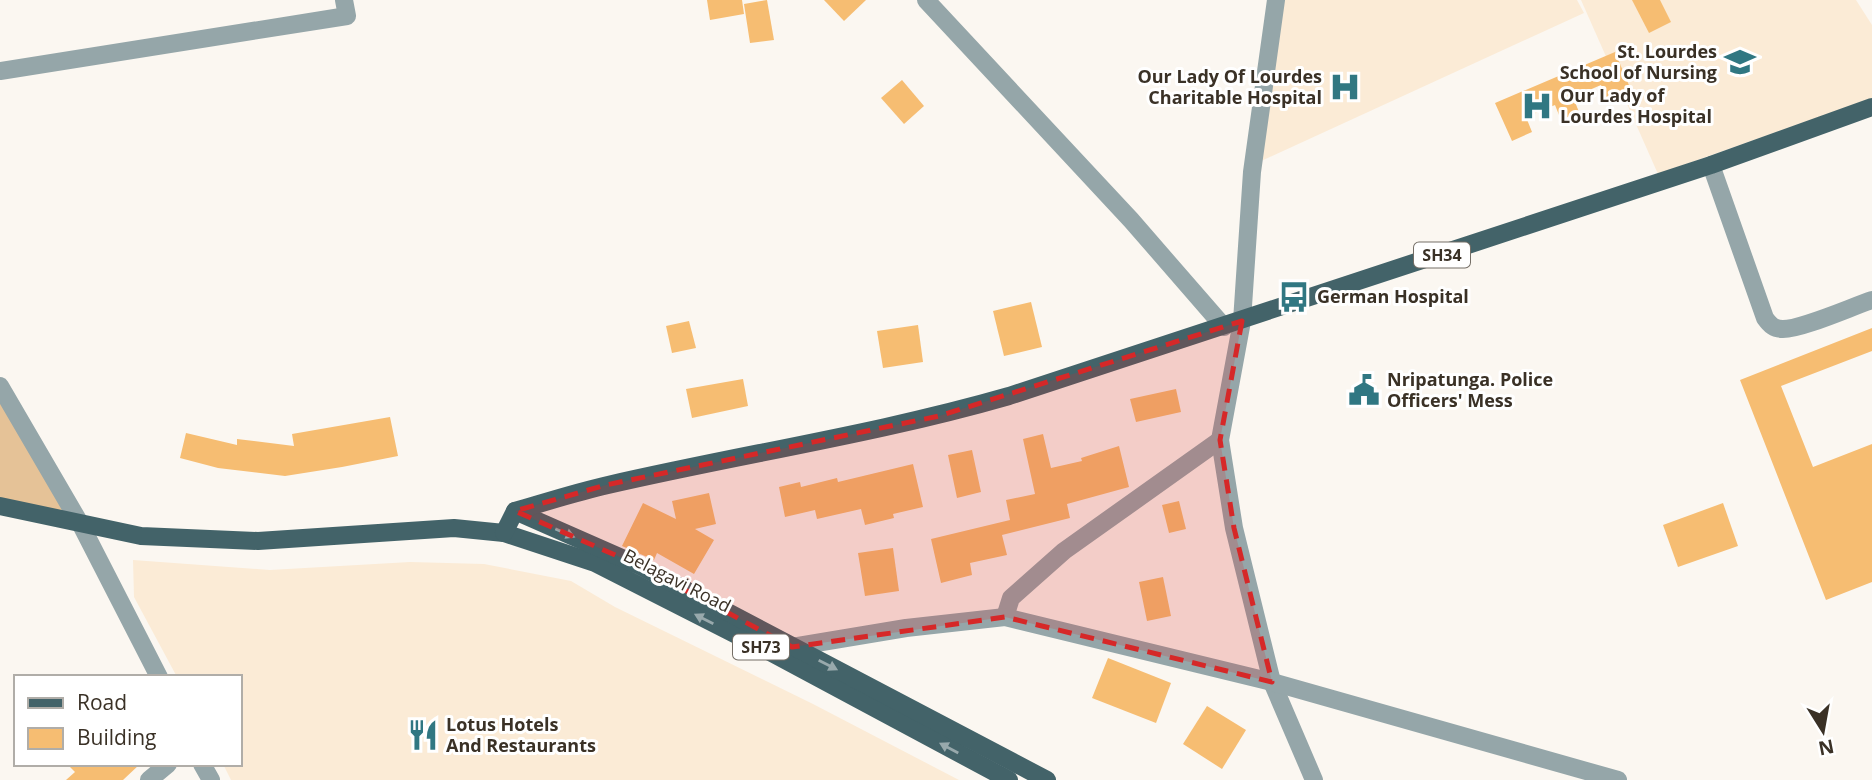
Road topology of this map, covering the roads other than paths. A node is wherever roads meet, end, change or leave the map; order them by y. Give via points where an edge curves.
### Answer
1 (344, 0) edge
2 (926, 0) edge
3 (1276, 0) edge
4 (0, 71) edge
5 (1872, 107) edge
6 (1710, 165) junction
7 (1872, 300) edge
8 (1242, 321) junction
9 (1224, 327) junction
10 (0, 386) edge
11 (1220, 440) junction
12 (0, 506) edge
13 (515, 511) junction
14 (81, 525) junction
15 (504, 533) junction
16 (1005, 617) junction
17 (792, 647) junction
18 (158, 675) edge
19 (1272, 682) junction
20 (166, 766) edge
21 (149, 780) edge
22 (1009, 780) edge
23 (1047, 780) edge
24 (1314, 780) edge
25 (1618, 780) edge

1 - 4 street via 346,16
2 - 9 street
3 - 8 street via 1252,172
5 - 6 main road, SH34
6 - 7 street via 1772,327 1797,326
6 - 8 main road, SH34
8 - 9 main road, SH34
8 - 11 street
9 - 13 main road, SH34 via 939,416 606,485
10 - 14 street
11 - 16 street via 1063,551 1011,598
11 - 19 street via 1234,528
12 - 14 main road, SH73
13 - 15 main road
13 -> 17 main road via 640,566
14 - 15 main road, SH73 via 141,536 258,541 454,528
14 - 18 street
22 -> 15 main road, Belagavi Road / SH73 via 595,563
16 - 17 street
16 - 19 street
17 -> 23 main road
19 - 24 street
19 - 25 street
20 - 21 street

